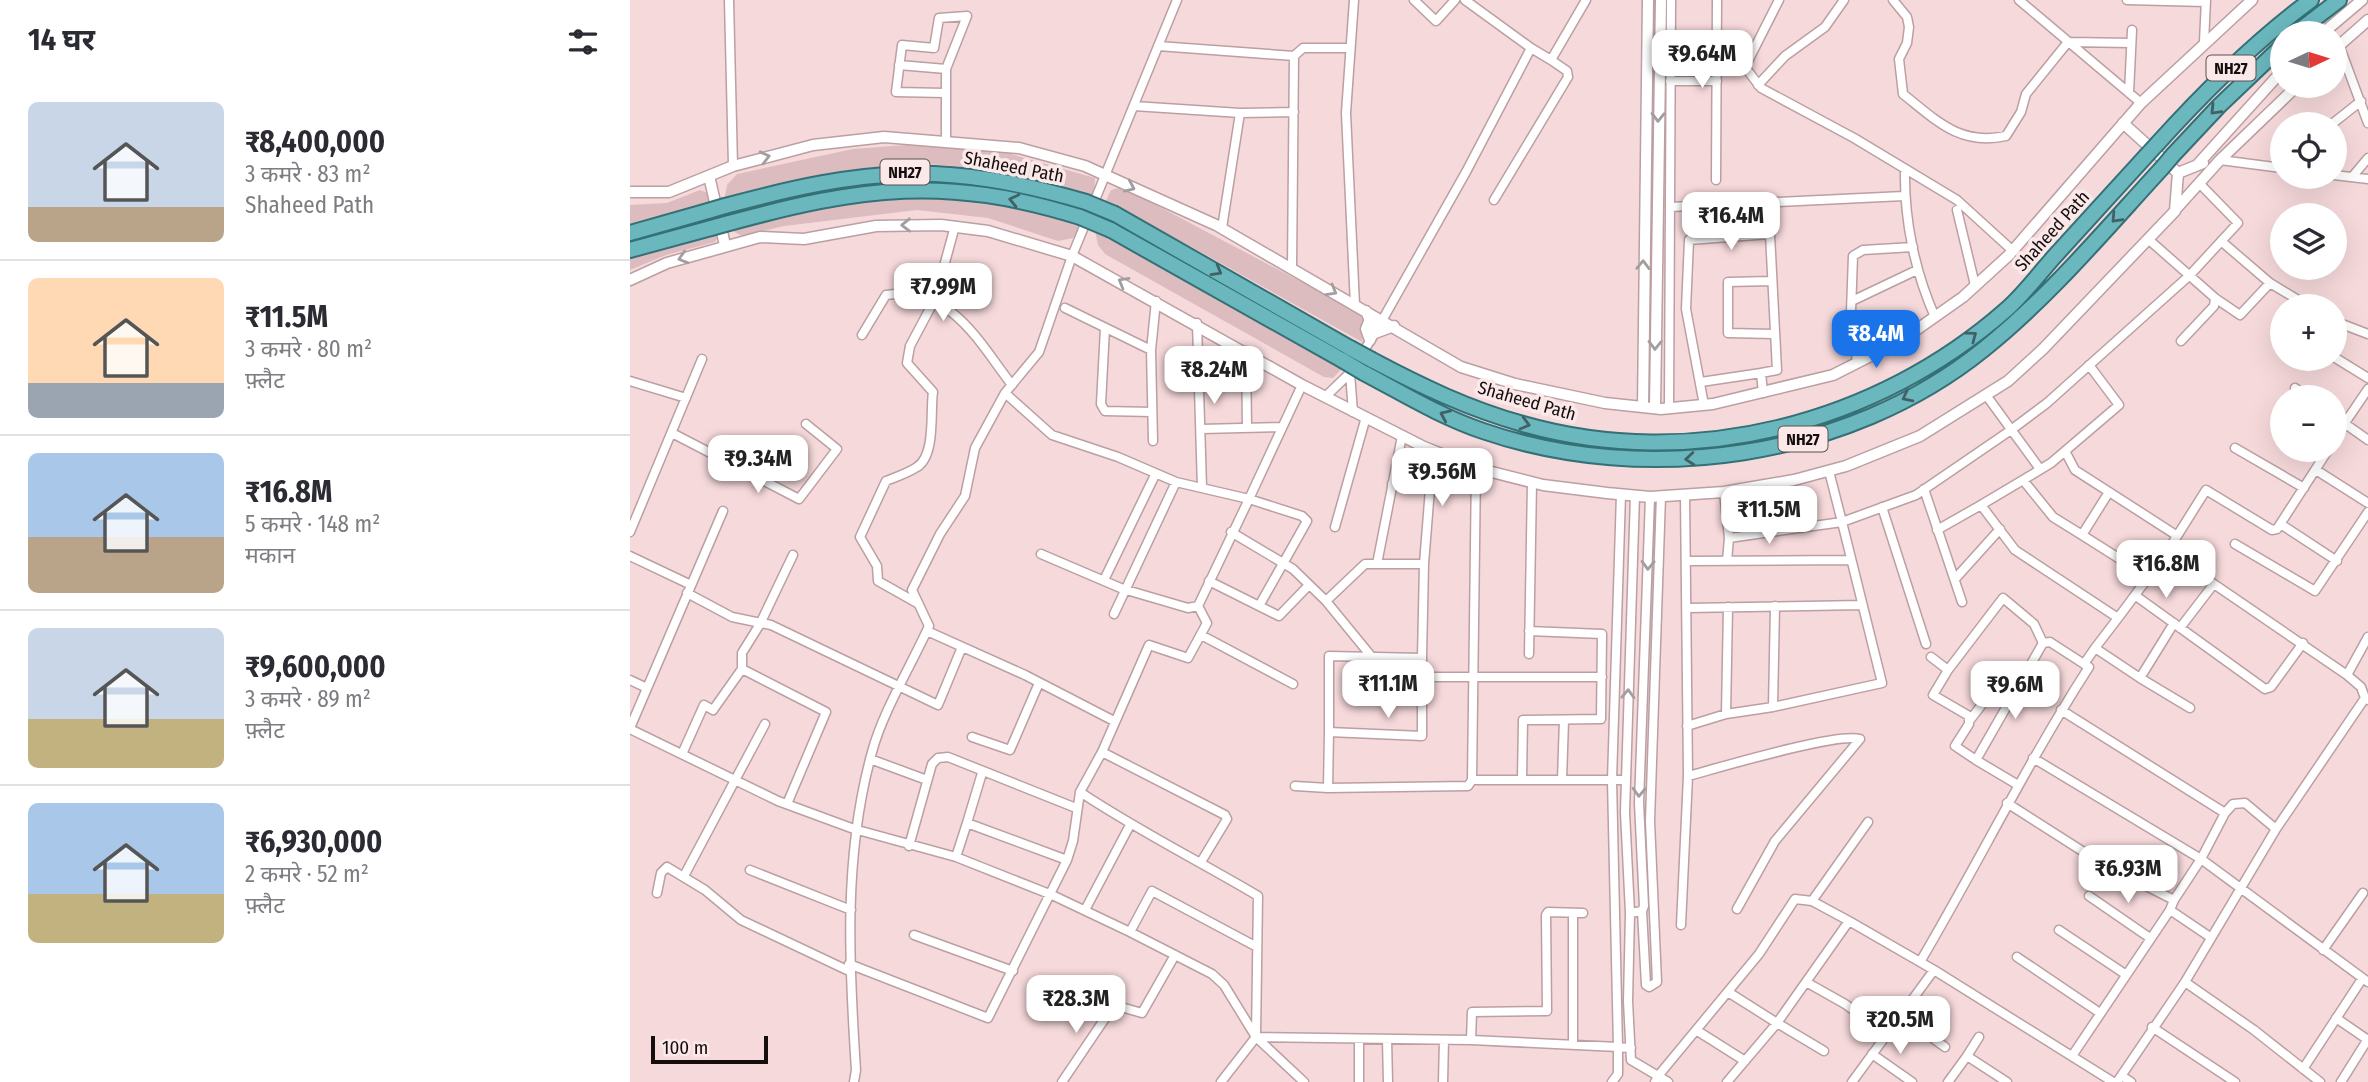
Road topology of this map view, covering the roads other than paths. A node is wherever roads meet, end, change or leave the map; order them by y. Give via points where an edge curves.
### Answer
1 (729, 0) edge
2 (1177, 0) edge
3 (1354, 0) edge
4 (1414, 0) edge
5 (1455, 0) edge
6 (1465, 0) edge
7 (1586, 0) edge
8 (1647, 0) edge
9 (1661, 0) edge
10 (1671, 0) edge
11 (1717, 0) edge
12 (1779, 0) edge
13 (1844, 0) edge
14 (1893, 0) edge
15 (2018, 0) edge
16 (2127, 0) edge
17 (2252, 0) edge
18 (2311, 0) edge
19 (2339, 0) edge
20 (2362, 0) edge
21 (2206, 1) edge
22 (2368, 20) edge
23 (2312, 21) edge
24 (2337, 21) edge
25 (2132, 30) dead end
26 (2347, 39) edge
27 (2068, 42) junction
28 (2204, 42) junction
29 (2131, 43) junction
30 (1158, 46) junction
31 (1349, 48) junction
32 (1531, 48) junction
33 (1294, 56) junction
34 (2270, 57) edge
35 (1717, 60) junction
36 (1552, 61) junction
37 (900, 65) junction
38 (1745, 67) junction
39 (946, 69) junction
40 (2347, 70) edge
41 (1670, 81) junction
42 (1717, 81) junction
43 (2270, 84) edge
44 (1758, 85) junction
45 (945, 93) junction
46 (2129, 93) junction
47 (2285, 98) edge
48 (2361, 101) junction
49 (2141, 103) junction
50 (1134, 106) junction
51 (1294, 112) junction
52 (2347, 112) edge
53 (1240, 113) junction
54 (2123, 123) junction
55 (2368, 123) edge
56 (2228, 130) junction
57 (946, 140) junction
58 (2239, 142) junction
59 (2368, 158) edge
60 (2220, 160) junction
61 (2198, 164) junction
62 (733, 166) junction
63 (2270, 166) edge
64 (1905, 170) junction
65 (2178, 173) junction
66 (1105, 175) junction
67 (709, 176) junction
68 (2347, 176) edge
69 (2352, 177) junction
70 (2368, 179) edge
71 (1716, 180) dead end
72 (2199, 183) junction
73 (630, 192) edge
74 (1904, 196) junction
75 (1494, 200) dead end
76 (1670, 207) junction
77 (1957, 210) dead end
78 (2175, 211) junction
79 (955, 226) junction
80 (1222, 228) junction
81 (630, 233) edge
82 (2148, 239) junction
83 (2221, 241) junction
84 (725, 245) junction
85 (1913, 247) junction
86 (630, 250) edge
87 (2013, 251) junction
88 (1072, 256) junction
89 (1292, 268) junction
90 (1917, 270) junction
91 (2190, 275) junction
92 (630, 280) edge
93 (1772, 281) junction
94 (2270, 283) junction
95 (1975, 285) junction
96 (2288, 294) edge
97 (2215, 298) junction
98 (934, 299) junction
99 (1854, 300) junction
100 (1156, 301) junction
101 (1355, 304) junction
102 (1065, 308) dead end
103 (1368, 315) junction
104 (1935, 317) junction
105 (1382, 318) junction
106 (1196, 323) junction
107 (1394, 326) junction
108 (2347, 326) edge
109 (1105, 328) junction
110 (1774, 334) junction
111 (2368, 334) edge
112 (862, 335) dead end
113 (1373, 336) junction
114 (2181, 341) dead end
115 (1151, 350) junction
116 (1246, 351) junction
117 (702, 359) dead end
118 (1356, 363) junction
119 (1857, 363) junction
120 (2088, 365) junction
121 (2347, 365) edge
122 (1761, 373) junction
123 (2368, 378) edge
124 (630, 381) edge
125 (1701, 382) junction
126 (1012, 385) junction
127 (1302, 385) junction
128 (2368, 389) edge
129 (1005, 393) junction
130 (1763, 393) junction
131 (1986, 396) junction
132 (1325, 397) junction
133 (686, 398) junction
134 (1704, 405) junction
135 (1643, 407) junction
136 (1654, 408) junction
137 (1669, 408) junction
138 (1152, 412) junction
139 (1353, 412) junction
140 (1366, 417) junction
141 (2347, 419) edge
142 (806, 424) dead end
143 (2347, 425) edge
144 (1282, 426) junction
145 (1247, 428) junction
146 (1201, 429) junction
147 (2011, 430) junction
148 (672, 433) junction
149 (1402, 436) junction
150 (2368, 440) edge
151 (1153, 441) dead end
152 (2235, 448) dead end
153 (1433, 451) junction
154 (2065, 451) junction
155 (2321, 462) edge
156 (1476, 468) junction
157 (2040, 469) junction
158 (2316, 470) junction
159 (1829, 471) junction
160 (1155, 474) junction
161 (2023, 480) junction
162 (1176, 482) junction
163 (1532, 482) junction
164 (1392, 484) junction
165 (1202, 488) junction
166 (2304, 488) junction
167 (1429, 489) junction
168 (1924, 489) junction
169 (1724, 492) junction
170 (2109, 492) junction
171 (1622, 494) junction
172 (1634, 495) junction
173 (1685, 495) junction
174 (1656, 496) junction
175 (1249, 499) junction
176 (2368, 503) edge
177 (1981, 505) junction
178 (1882, 507) junction
179 (723, 511) dead end
180 (2368, 512) edge
181 (1842, 522) junction
182 (2282, 525) junction
183 (631, 526) edge
184 (1335, 527) dead end
185 (2000, 529) junction
186 (1937, 530) junction
187 (1231, 532) junction
188 (2082, 535) junction
189 (2176, 535) junction
190 (1729, 538) junction
191 (2235, 544) dead end
192 (2167, 552) junction
193 (1041, 554) dead end
194 (793, 555) dead end
195 (630, 556) edge
196 (1851, 560) junction
197 (1688, 561) junction
198 (1727, 561) junction
199 (2337, 561) junction
200 (1282, 562) junction
201 (1377, 564) junction
202 (1424, 564) junction
203 (2150, 578) junction
204 (1955, 579) junction
205 (1104, 580) junction
206 (1209, 581) junction
207 (1309, 585) junction
208 (2213, 585) junction
209 (688, 588) junction
210 (1123, 589) junction
211 (2136, 596) junction
212 (1326, 601) junction
213 (1962, 602) dead end
214 (918, 603) junction
215 (1862, 605) junction
216 (1198, 606) junction
217 (1259, 606) junction
218 (1775, 606) junction
219 (1728, 607) junction
220 (1687, 608) junction
221 (1114, 614) dead end
222 (2118, 618) junction
223 (761, 624) junction
224 (2177, 626) junction
225 (927, 631) junction
226 (1529, 631) junction
227 (1201, 635) junction
228 (2368, 637) edge
229 (2043, 643) junction
230 (2303, 643) junction
231 (1926, 644) dead end
232 (962, 647) junction
233 (2095, 648) junction
234 (1529, 654) dead end
235 (1371, 656) junction
236 (1931, 657) dead end
237 (1422, 658) junction
238 (2084, 664) junction
239 (742, 669) junction
240 (1948, 670) junction
241 (2347, 675) junction
242 (1422, 677) junction
243 (1476, 677) junction
244 (1602, 677) junction
245 (2140, 678) junction
246 (630, 680) edge
247 (2000, 681) dead end
248 (1039, 682) junction
249 (1293, 684) dead end
250 (901, 686) junction
251 (647, 688) junction
252 (2367, 699) edge
253 (1773, 706) junction
254 (2190, 708) dead end
255 (2061, 710) junction
256 (1726, 714) junction
257 (1564, 720) junction
258 (1970, 720) junction
259 (1114, 722) junction
260 (765, 724) dead end
261 (1687, 726) junction
262 (630, 728) edge
263 (1329, 732) junction
264 (972, 737) dead end
265 (1102, 752) junction
266 (682, 754) junction
267 (2033, 758) junction
268 (870, 759) junction
269 (1976, 760) junction
270 (982, 773) junction
271 (1688, 776) junction
272 (927, 779) junction
273 (1522, 779) junction
274 (1626, 779) junction
275 (1472, 780) junction
276 (1562, 780) junction
277 (1612, 780) junction
278 (736, 782) junction
279 (2018, 785) junction
280 (1295, 786) dead end
281 (1328, 788) junction
282 (1080, 792) junction
283 (2007, 803) junction
284 (787, 804) junction
285 (1076, 808) junction
286 (2225, 813) junction
287 (967, 822) junction
288 (1868, 822) dead end
289 (1130, 825) junction
290 (854, 829) junction
291 (2276, 829) junction
292 (909, 846) junction
293 (956, 857) junction
294 (2201, 859) junction
295 (1067, 860) junction
296 (1201, 862) junction
297 (750, 870) dead end
298 (684, 876) junction
299 (2238, 888) junction
300 (657, 893) dead end
301 (2363, 893) dead end
302 (1052, 895) junction
303 (2089, 896) dead end
304 (2174, 900) junction
305 (1812, 901) junction
306 (1737, 909) dead end
307 (851, 910) junction
308 (1086, 910) junction
309 (1642, 911) junction
310 (2170, 911) junction
311 (1573, 912) junction
312 (1583, 913) dead end
313 (1630, 913) junction
314 (1849, 921) junction
315 (1681, 925) dead end
316 (2059, 930) dead end
317 (1130, 932) junction
318 (914, 935) dead end
319 (2210, 937) junction
320 (2150, 938) junction
321 (1257, 947) junction
322 (2323, 950) junction
323 (1175, 955) junction
324 (2017, 957) dead end
325 (1920, 962) junction
326 (849, 968) junction
327 (1934, 970) junction
328 (1013, 971) junction
329 (2125, 974) junction
330 (2365, 980) edge
331 (1806, 982) junction
332 (2185, 982) junction
333 (1728, 992) junction
334 (2100, 1013) junction
335 (1901, 1015) junction
336 (2336, 1018) junction
337 (1777, 1023) junction
338 (2151, 1027) junction
339 (1696, 1030) junction
340 (1887, 1034) junction
341 (1256, 1037) junction
342 (1979, 1037) dead end
343 (1359, 1039) junction
344 (1387, 1039) junction
345 (1444, 1040) junction
346 (1471, 1040) junction
347 (2368, 1040) edge
348 (1573, 1045) junction
349 (1618, 1047) junction
350 (1945, 1047) dead end
351 (1630, 1048) junction
352 (1824, 1051) dead end
353 (1872, 1054) junction
354 (1967, 1056) junction
355 (2072, 1056) junction
356 (1745, 1060) junction
357 (2303, 1069) junction
358 (1657, 1079) edge
359 (2117, 1080) edge
360 (2345, 1080) edge
361 (1302, 1081) edge
362 (854, 1082) edge
363 (1062, 1082) edge
364 (1221, 1082) edge
365 (1359, 1082) edge
366 (1388, 1082) edge
367 (1443, 1082) edge
368 (1612, 1082) edge
369 (1668, 1082) edge
370 (1727, 1082) edge
371 (1852, 1082) edge
372 (1912, 1082) edge
373 (1948, 1082) edge
374 (2007, 1082) edge
375 (2131, 1082) edge
376 (2235, 1082) edge
377 (2320, 1082) edge

1 - 62 street
2 - 30 street
3 - 31 street
4 - 5 street via 1436,21
6 - 32 street
7 - 36 street
135 -> 8 street
9 -> 136 street
10 - 41 street
11 - 35 street
12 - 38 street
13 - 44 street via 1825,27 1784,56
14 - 27 street via 1909,27 1899,59 1903,94 1934,119 1978,140 2006,136 2026,94
15 - 27 street
16 - 21 street
17 - 28 street
118 -> 18 highway, Shaheed Path / NH27, bridge via 1523,424 1593,439 1663,443 1733,438 1819,418 1906,381 2008,309 2211,86
19 - 23 highway
20 - 24 street
21 - 28 street
22 - 26 street
25 - 29 street
27 - 29 street
27 - 46 street
28 - 49 street
29 - 46 street
30 - 33 street
30 - 50 street
31 - 33 street via 1303,48
31 - 101 street via 1346,113
32 - 36 street
32 - 105 street
33 - 51 street
34 -> 118 highway, Shaheed Path / NH27, bridge via 2219,106 2040,300 1982,351 1916,393 1859,421 1736,455 1668,461 1591,455 1532,446 1481,431
35 - 38 street
35 - 42 street
36 - 75 street via 1567,71 1568,77
37 - 39 street
37 - 39 street via 902,45 934,48 939,18 967,16
37 - 45 street via 895,92
38 - 44 street
39 - 45 street
40 - 48 street
41 - 42 street
41 - 76 street
42 - 71 street
43 - 56 street
44 - 64 street
45 - 57 street
46 - 49 street
47 - 58 street
48 - 52 street
48 - 55 street
49 - 54 street
50 - 53 street
50 - 66 street
51 - 53 street
51 - 89 street
53 - 80 street
54 - 65 street
54 - 87 street
56 - 58 street
56 - 61 street
62 -> 57 street via 813,145 884,137
57 - 66 street via 1019,148
58 - 60 street
59 - 69 street
60 - 61 street
60 - 63 street
60 - 72 street
61 - 65 street
62 - 67 street
64 - 74 street
64 - 87 street via 1957,200
65 - 78 street
66 -> 80 street
66 - 88 street
67 - 73 street via 669,192
67 - 84 street
68 - 69 street
69 - 70 street
72 - 78 street
72 - 83 street via 2238,223
74 - 76 street
74 - 85 street
76 - 137 street
77 - 95 street
78 - 82 street
79 -> 84 street via 876,226 804,239 760,237
79 - 88 street
79 - 98 street
80 - 89 street
81 -> 118 highway, Shaheed Path / NH27, bridge via 825,181 904,172 973,175 1086,202 1115,214
82 - 91 street
82 - 131 street via 2043,349
83 - 91 street
83 - 94 street
84 -> 92 street
85 - 90 street
85 - 99 street via 1855,253
118 -> 86 highway, Shaheed Path / NH27, bridge via 1111,230 1080,217 995,196 905,188 827,198
87 - 95 street
100 -> 88 street
88 - 126 street via 1039,352
89 -> 101 street
90 - 99 street
90 - 104 street
91 - 97 street
91 - 120 street
93 - 110 street
93 - 110 street via 1728,282 1728,333
93 - 125 street via 1770,234 1689,240 1686,309
94 - 96 street
94 - 97 street via 2240,315
95 - 104 street
97 - 114 street via 2214,306
98 - 112 street via 886,295
98 - 126 street via 964,322
98 - 214 street via 907,363 933,392 932,430 925,457 920,466 886,481 860,537 877,566 878,581
99 - 119 street via 1851,311
100 - 106 street
100 - 115 street
101 - 103 street
102 - 109 street
103 - 105 street
103 - 113 street
104 - 119 street
105 - 107 street
105 - 113 street
106 - 116 street
106 - 146 street
107 - 113 street
107 - 135 street via 1461,367 1561,395
108 - 111 street
109 - 115 street
109 - 138 street via 1101,404 1105,411
110 - 122 street via 1777,370
113 - 118 street
115 - 138 street
116 - 127 street
116 - 145 street
117 - 133 street
118 - 132 street
118 - 139 street
119 - 130 street
120 - 147 street
120 - 154 street via 2119,405
121 - 123 street
122 - 125 street
122 - 130 street
124 - 133 street
125 - 134 street
126 - 129 street
127 - 132 street
127 - 144 street
128 - 141 street
129 - 160 street via 1052,435
129 - 214 street via 975,448 965,496 912,590
130 - 134 street
131 - 147 street
131 - 159 street via 1920,436
132 - 139 street
133 - 148 street
134 - 137 street
135 - 136 street
136 - 137 street
138 - 151 street
139 - 140 street
140 - 149 street
140 - 184 street
142 - 148 street via 837,449 799,499
143 - 150 street
144 - 145 street
144 - 175 street
145 - 146 street
146 - 165 street
147 - 157 street
147 - 168 street
148 - 183 street
149 - 153 street
149 - 164 street
152 - 166 street
153 - 156 street
153 - 167 street
154 - 157 street
154 - 170 street via 2075,470
155 - 158 street
156 - 163 street
156 - 243 street
157 - 161 street
158 - 166 street
158 - 176 street
159 - 169 street
159 - 181 street
160 - 162 street
160 - 205 street
161 - 177 street
161 - 188 street via 2053,517
162 - 165 street
162 - 210 street
163 - 171 street
163 - 226 street
164 - 167 street
164 - 201 street
165 - 175 street
166 - 182 street
167 - 202 street
168 - 178 street
168 - 186 street
169 - 173 street
169 - 190 street
170 - 188 street
170 - 189 street
171 - 172 street
171 - 277 street
172 - 174 street
274 -> 172 street
173 - 174 street
173 - 197 street
174 -> 309 street via 1639,803
174 - 309 street via 1650,821 1657,982 1649,987
175 - 187 street
175 - 200 street via 1307,521
177 - 185 street
177 - 186 street
178 - 181 street
178 - 231 street
179 - 209 street
180 - 199 street
181 - 190 street
181 - 196 street
182 - 189 street via 2272,530 2206,490
182 - 199 street
185 - 204 street
185 - 222 street via 2015,550
186 - 204 street
187 - 200 street
187 - 206 street
188 - 203 street
189 - 192 street
190 - 198 street
191 - 199 street via 2311,590 2319,589
192 - 203 street
192 - 208 street
193 - 205 street
194 - 223 street
195 - 209 street
196 - 198 street
196 - 215 street
197 - 198 street
197 - 220 street
200 - 207 street
200 - 217 street
201 - 202 street
201 - 212 street via 1365,564
202 - 237 street
203 - 211 street
204 - 213 street
205 - 210 street
206 - 216 street
206 - 217 street
207 - 212 street
207 - 217 street via 1279,616
208 - 224 street
208 - 230 street
209 - 223 street via 732,617
209 - 251 street
210 - 216 street via 1188,608
210 - 221 street
211 - 222 street
211 - 224 street
212 - 235 street
214 - 225 street
215 - 218 street
215 - 253 street via 1882,683
216 - 227 street via 1207,623
218 - 219 street
218 - 253 street
219 - 220 street
219 - 256 street
220 - 261 street
222 - 233 street
223 - 239 street via 742,653
223 - 250 street
224 - 230 street via 2265,689
224 - 245 street
225 - 232 street
225 - 250 street
226 - 234 street
226 - 244 street via 1602,634
227 - 249 street
227 - 259 street via 1188,658 1149,645
228 - 241 street
229 - 238 street via 2050,642
229 - 240 street via 2034,624 2003,598
229 - 269 street
230 - 241 street
232 - 248 street
232 - 250 street via 938,705
233 - 238 street
233 - 245 street
235 - 237 street
235 - 263 street via 1329,656
236 - 240 street
237 - 242 street
238 - 255 street via 2089,667
239 - 266 street via 713,709 704,705
239 - 284 street via 826,712
240 - 258 street via 1933,695
241 - 252 street
242 - 243 street
242 - 263 street via 1422,736
243 - 244 street
243 - 275 street
244 - 257 street via 1601,719
245 - 254 street
246 - 251 street
247 - 258 street
248 - 259 street
248 - 264 street via 1010,750
250 - 268 street
251 - 262 street
252 - 291 street
253 - 256 street
255 - 267 street
255 - 286 street
256 - 261 street
257 - 273 street via 1523,720
257 - 276 street
258 - 269 street via 1955,747
259 - 265 street
260 - 278 street
261 - 271 street
262 - 266 street
263 - 281 street
265 - 282 street
265 - 296 street via 1225,815 1227,819
266 - 278 street
267 - 279 street
267 - 294 street
268 - 272 street
268 - 290 street
269 - 279 street
270 - 272 street via 948,757 938,758
270 - 285 street
270 - 287 street
271 - 306 street via 1816,744 1860,739 1776,841
271 - 315 street
272 - 292 street
273 - 275 street
273 - 276 street
274 - 277 street
274 - 313 street
275 - 281 street via 1468,786
276 - 277 street
277 - 349 street
278 - 284 street
278 - 298 street
279 - 283 street
280 - 281 street
282 - 285 street
282 - 289 street
283 - 304 street via 2101,863
283 - 325 street via 1976,867
284 - 290 street
285 - 295 street
286 - 291 street via 2233,804 2245,803
286 - 294 street
287 - 293 street
287 - 295 street
288 - 305 street
289 - 296 street
289 - 308 street
290 - 292 street
290 - 307 street
291 - 299 street
292 - 293 street
293 - 302 street
294 - 299 street
294 - 304 street
295 - 302 street
296 - 321 street via 1258,896
297 - 307 street
298 - 300 street via 667,867
298 - 326 street via 741,920
299 - 319 street
299 - 322 street
301 - 322 street
302 - 308 street
302 - 328 street
303 - 320 street
304 - 310 street
305 - 314 street
305 - 333 street via 1795,899
307 - 326 street
308 - 317 street
309 - 313 street
310 - 319 street
310 - 320 street
311 - 312 street
311 - 346 street via 1546,915 1547,1011 1472,1012
311 - 348 street
313 - 351 street
314 - 325 street
314 - 331 street
316 - 329 street
317 - 321 street via 1152,891
317 - 323 street
318 - 328 street
319 - 332 street
320 - 329 street
321 - 341 street
322 - 330 street
323 - 341 street via 1224,985
323 - 363 street via 1142,1013 1114,1004
324 - 334 street
325 - 327 street
326 - 328 street via 988,1018
326 - 362 street
327 - 335 street
327 - 355 street
329 - 334 street
330 - 336 street
331 - 337 street
331 - 340 street
332 - 338 street
332 - 357 street
333 - 337 street
333 - 339 street
334 - 355 street
335 - 340 street
335 - 350 street
336 - 347 street
336 - 357 street
337 - 352 street
337 - 356 street
338 - 359 street
338 - 376 street
339 - 356 street
339 - 358 street
340 - 353 street
341 - 343 street
341 - 361 street
341 - 364 street
342 - 354 street
343 - 344 street
343 - 365 street
344 - 345 street
344 - 366 street
345 - 346 street
345 - 367 street
346 - 348 street
347 - 360 street
348 - 349 street
349 - 351 street
349 - 368 street via 1618,1074
351 - 358 street via 1631,1060
353 - 371 street
353 - 372 street
354 - 373 street
354 - 374 street
355 - 359 street
356 - 370 street
357 - 377 street
358 - 369 street
359 - 375 street

